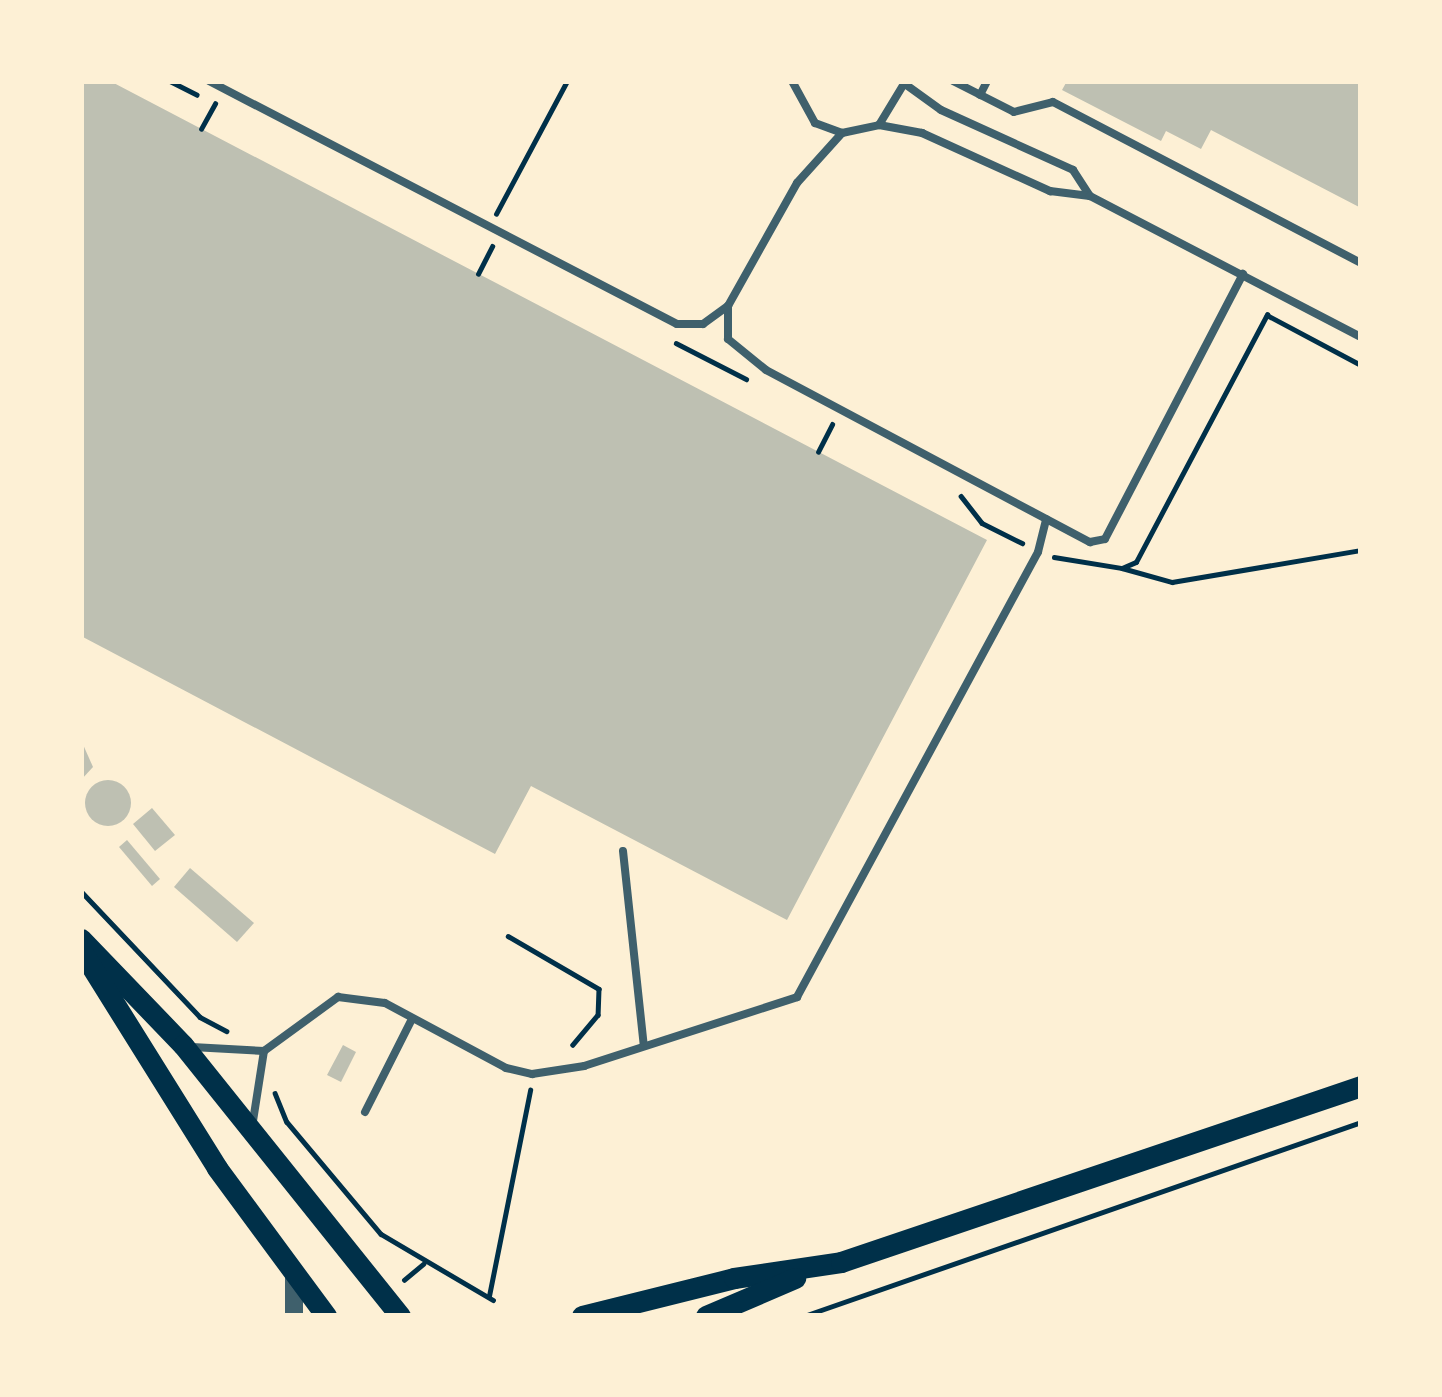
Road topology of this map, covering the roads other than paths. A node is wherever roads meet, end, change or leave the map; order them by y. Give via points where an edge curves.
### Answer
1 (209, 81) edge
2 (793, 81) edge
3 (952, 81) edge
4 (986, 81) edge
5 (905, 83) edge
6 (980, 94) junction
7 (879, 125) junction
8 (842, 133) junction
9 (1090, 196) junction
10 (1361, 263) edge
11 (1243, 274) junction
12 (728, 306) junction
13 (1361, 337) edge
14 (1046, 520) junction
15 (623, 851) dead end
16 (81, 939) edge
17 (81, 950) edge
18 (412, 1019) junction
19 (183, 1045) junction
20 (644, 1046) junction
21 (264, 1051) junction
22 (1361, 1086) edge
23 (365, 1112) dead end
24 (252, 1129) junction
25 (812, 1270) junction
26 (294, 1275) junction
27 (294, 1316) edge
28 (326, 1316) edge
29 (400, 1316) edge
30 (582, 1316) edge
31 (706, 1316) edge

1 - 12 lane via 677,324 704,324
2 - 8 lane via 815,123
3 - 6 lane
4 - 6 lane
5 - 7 lane
5 - 9 lane via 940,110 1073,170
6 - 10 lane via 1014,112 1053,102
7 - 8 lane
7 - 9 lane via 922,133 1050,191
8 - 12 lane via 797,184
9 - 11 lane
11 - 13 lane
11 - 14 lane via 1105,539 1090,542
12 - 14 lane via 728,339 742,356
14 - 20 lane via 1034,561 797,997
15 - 20 lane
16 - 19 main road
17 - 26 main road
18 - 20 lane via 532,1074
18 - 21 lane via 386,1003 338,998
18 - 23 lane
19 - 21 lane
19 - 24 main road
21 - 24 lane
22 - 25 main road
24 - 29 main road
25 - 30 main road via 734,1278
25 - 31 main road
26 - 27 street
26 - 28 main road

